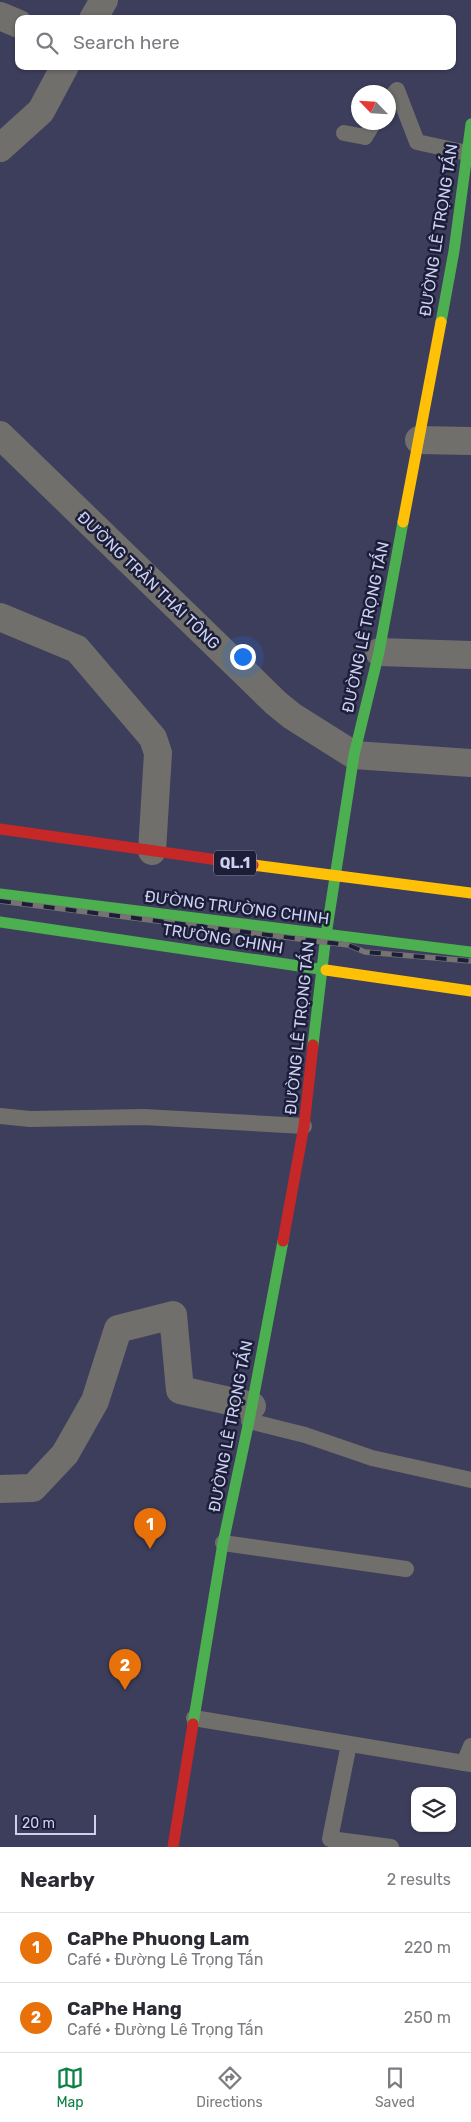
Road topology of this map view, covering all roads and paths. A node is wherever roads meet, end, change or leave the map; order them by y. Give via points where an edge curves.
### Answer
1 (104, 0) edge
2 (95, 15) edge
3 (0, 16) edge
4 (15, 22) edge
5 (63, 70) edge
6 (396, 91) edge
7 (471, 124) edge
8 (369, 130) edge
9 (344, 133) dead end
10 (0, 148) edge
11 (467, 153) junction
12 (466, 204) edge
13 (0, 434) edge
14 (418, 440) junction
15 (471, 441) edge
16 (0, 617) edge
17 (379, 652) junction
18 (471, 655) edge
19 (354, 755) junction
20 (471, 763) edge
21 (0, 829) edge
22 (152, 851) junction
23 (335, 877) junction
24 (471, 893) edge
25 (0, 894) edge
26 (0, 922) edge
27 (326, 934) junction
28 (471, 952) edge
29 (322, 970) junction
30 (471, 991) edge
31 (0, 1116) edge
32 (304, 1126) junction
33 (250, 1413) junction
34 (471, 1480) edge
35 (0, 1489) edge
36 (224, 1543) junction
37 (406, 1569) dead end
38 (194, 1718) junction
39 (349, 1744) junction
40 (471, 1746) edge
41 (468, 1763) edge
42 (172, 1847) edge
43 (391, 1847) edge

1 - 2 street
3 - 4 street
5 - 10 street via 41,111
6 - 11 lane via 417,142
7 - 11 main road, ĐƯỜNG LÊ TRỌNG TẤN
8 - 9 lane via 364,137
11 - 12 main road, ĐƯỜNG LÊ TRỌNG TẤN
12 - 14 main road, ĐƯỜNG LÊ TRỌNG TẤN
13 - 19 street, ĐƯỜNG TRẦN THÁI TÔNG via 276,703
14 - 15 street
14 - 17 main road, ĐƯỜNG LÊ TRỌNG TẤN
16 - 22 street via 77,649 153,738 158,753
17 - 18 street
17 - 19 main road, ĐƯỜNG LÊ TRỌNG TẤN
19 - 20 street, ĐƯỜNG TRẦN THÁI TÔNG
19 - 23 main road, ĐƯỜNG LÊ TRỌNG TẤN
21 - 22 main road, QL.1
22 - 23 main road, QL.1
23 - 24 main road, QL.1
23 - 27 main road, ĐƯỜNG LÊ TRỌNG TẤN
25 - 27 main road, ĐƯỜNG TRƯỜNG CHINH
26 - 29 main road, TRƯỜNG CHINH
27 - 28 main road, ĐƯỜNG TRƯỜNG CHINH
27 - 29 main road, ĐƯỜNG LÊ TRỌNG TẤN
29 - 30 main road, TRƯỜNG CHINH
29 - 32 main road, ĐƯỜNG LÊ TRỌNG TẤN
31 - 32 lane via 30,1119 144,1117
32 - 33 main road, ĐƯỜNG LÊ TRỌNG TẤN
33 - 34 lane via 372,1458
33 - 35 street via 180,1390 173,1315 118,1329 95,1402 66,1454 34,1488
33 - 36 main road, ĐƯỜNG LÊ TRỌNG TẤN
36 - 37 lane
36 - 38 main road, ĐƯỜNG LÊ TRỌNG TẤN
38 - 39 lane
38 - 42 main road, ĐƯỜNG LÊ TRỌNG TẤN
39 - 41 lane
39 - 43 lane via 330,1839
40 - 41 lane

